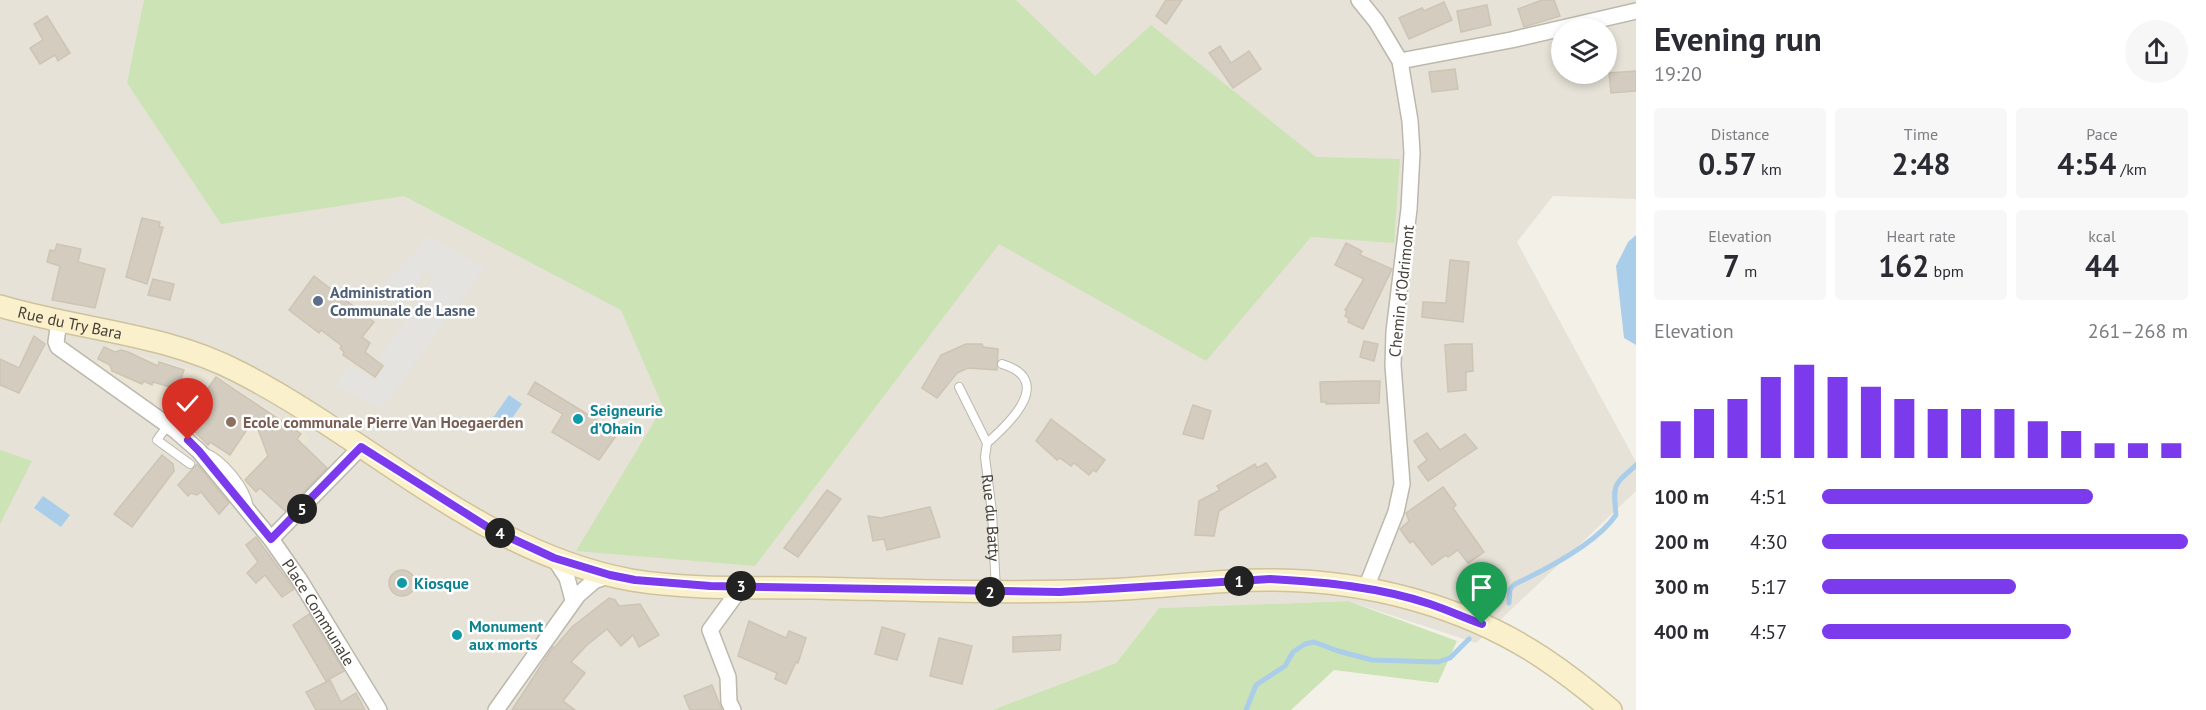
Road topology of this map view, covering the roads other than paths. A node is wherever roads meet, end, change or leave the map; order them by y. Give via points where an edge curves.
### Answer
1 (1359, 0) edge
2 (1636, 11) edge
3 (1400, 61) junction
4 (0, 306) edge
5 (59, 322) junction
6 (1002, 364) dead end
7 (959, 387) dead end
8 (168, 425) junction
9 (987, 443) junction
10 (361, 447) junction
11 (190, 464) dead end
12 (271, 539) junction
13 (554, 558) junction
14 (610, 575) junction
15 (742, 586) junction
16 (1366, 588) junction
17 (997, 592) junction
18 (573, 600) junction
19 (379, 710) edge
20 (496, 710) edge
21 (733, 710) edge
22 (1611, 710) edge

1 - 3 street, Chemin d'Odrimont
2 - 3 street
3 - 16 street, Chemin d'Odrimont via 1412,153 1393,365 1402,484 1396,512
4 - 5 main road, Rue du Try Bara
5 - 8 street, Place Communale via 58,346
5 - 10 main road, Rue du Try Bara via 142,337 199,354 240,372
6 - 9 lane via 1016,368 1022,375 1026,395 1009,423
7 - 9 lane, Rue du Batty
8 - 11 lane via 157,440
8 - 12 street, Place Communale via 199,451
9 - 17 lane, Rue du Batty
10 - 12 street
10 - 13 main road via 489,528
12 - 19 street, Place Communale via 310,595
13 - 14 main road
13 - 18 street via 567,578
14 - 15 main road via 664,583
14 - 18 street via 585,587
15 - 17 main road
15 - 21 street via 710,630 728,677
16 - 17 main road via 1270,579 1112,590
16 - 22 main road via 1429,604 1498,632 1542,656
18 - 20 street

